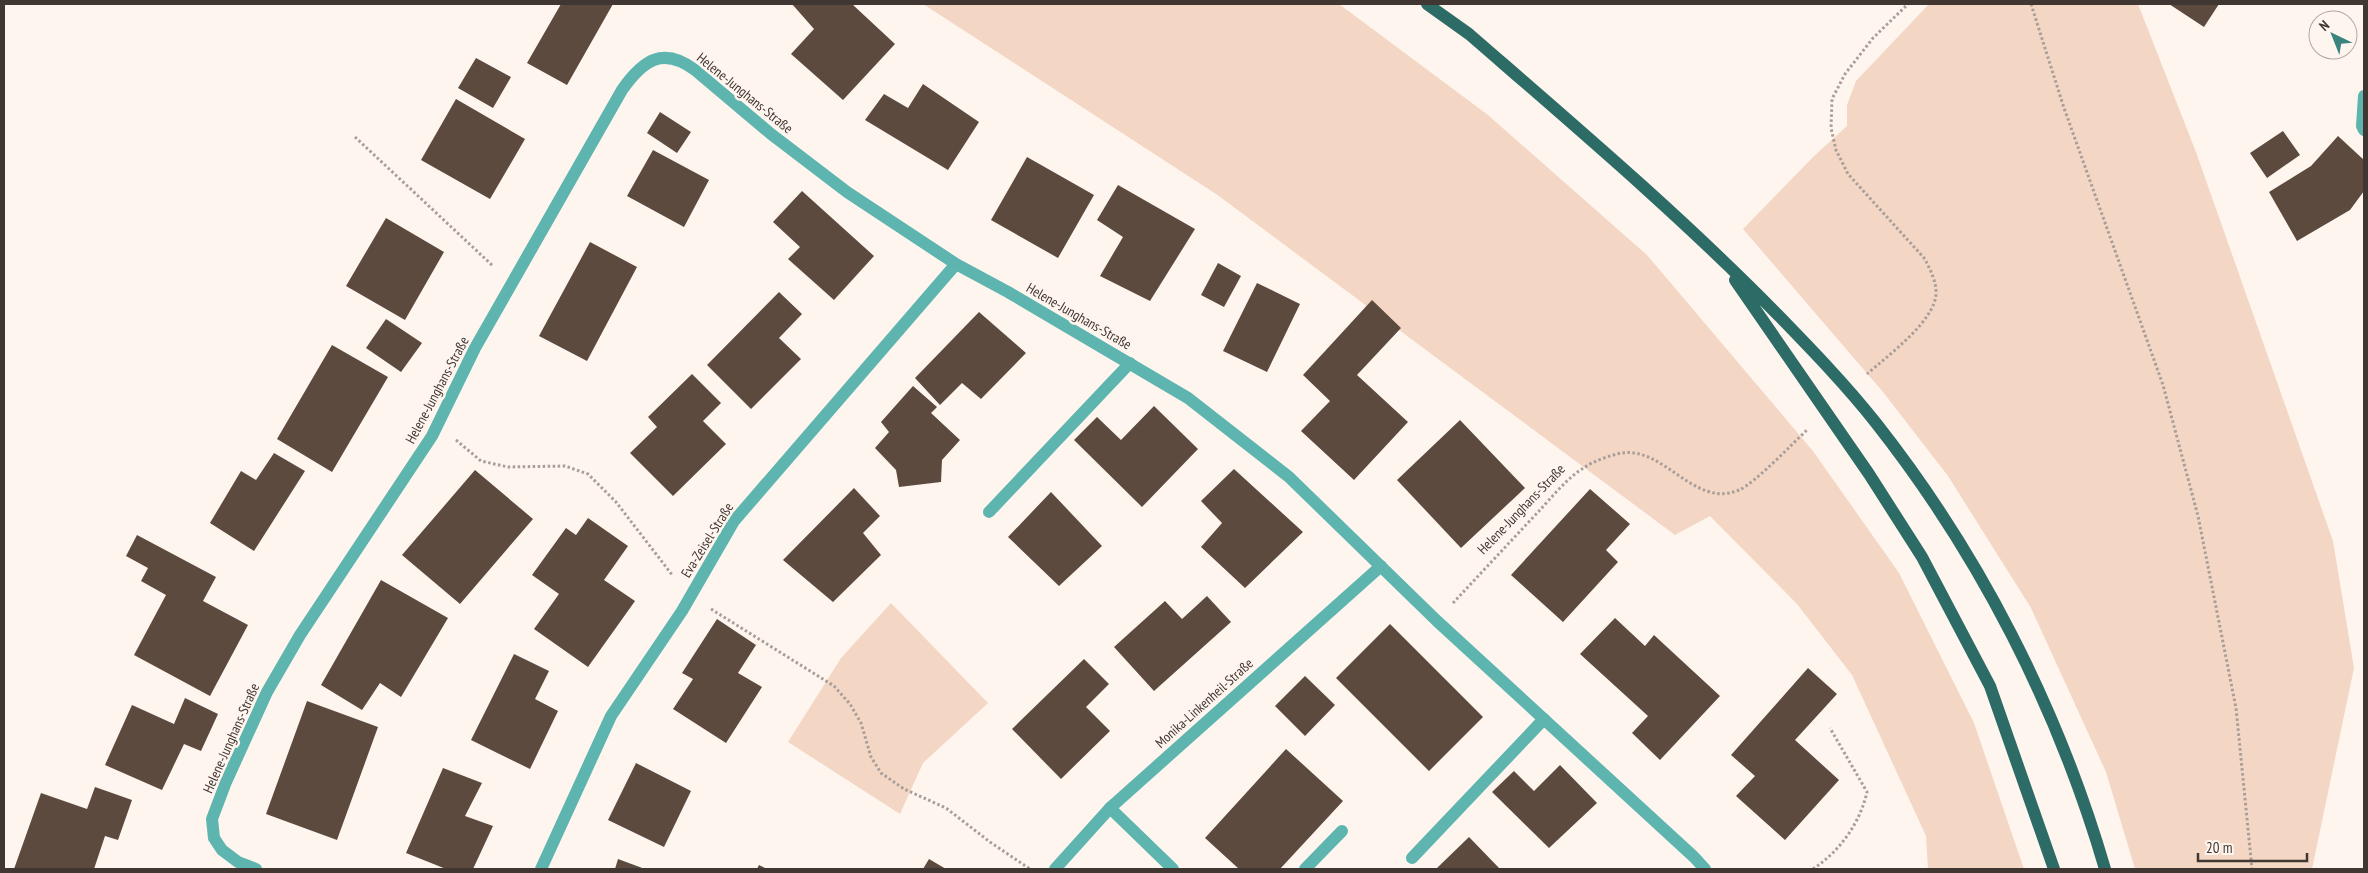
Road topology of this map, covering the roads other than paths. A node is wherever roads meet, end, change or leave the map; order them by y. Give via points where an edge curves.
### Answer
1 (1426, 4) edge
2 (2364, 96) edge
3 (2364, 130) edge
4 (1717, 253) junction
5 (956, 264) junction
6 (1130, 364) junction
7 (989, 512) dead end
8 (1381, 566) junction
9 (1544, 719) junction
10 (1110, 808) junction
11 (1342, 831) dead end
12 (1412, 858) dead end
13 (2053, 868) edge
14 (256, 869) edge
15 (541, 869) edge
16 (1054, 869) edge
17 (1174, 869) edge
18 (1305, 869) edge
19 (1705, 869) edge
20 (2105, 869) edge

1 - 4 main road via 1469,34
2 - 3 street
4 - 13 main road via 1922,556 1990,686
4 - 20 main road via 1815,353 1874,421 1918,477 1963,547 2002,614 2033,679 2083,798
5 - 6 street, Helene-Junghans-Straße
5 - 14 street, Helene-Junghans-Straße via 847,192 682,61 660,58 633,74 475,348 438,424 300,635 267,692 212,819 214,838 222,850
5 - 15 street, Eva-Zeisel-Straße via 734,521 690,596 611,716
6 - 7 street
6 - 8 street, Helene-Junghans-Straße via 1188,398 1289,477
8 - 9 street, Helene-Junghans-Straße
8 - 10 street, Monika-Linkenheil-Straße
9 - 12 street
9 - 19 street, Helene-Junghans-Straße
10 - 16 street, Monika-Linkenheil-Straße
10 - 17 street
11 - 18 street

